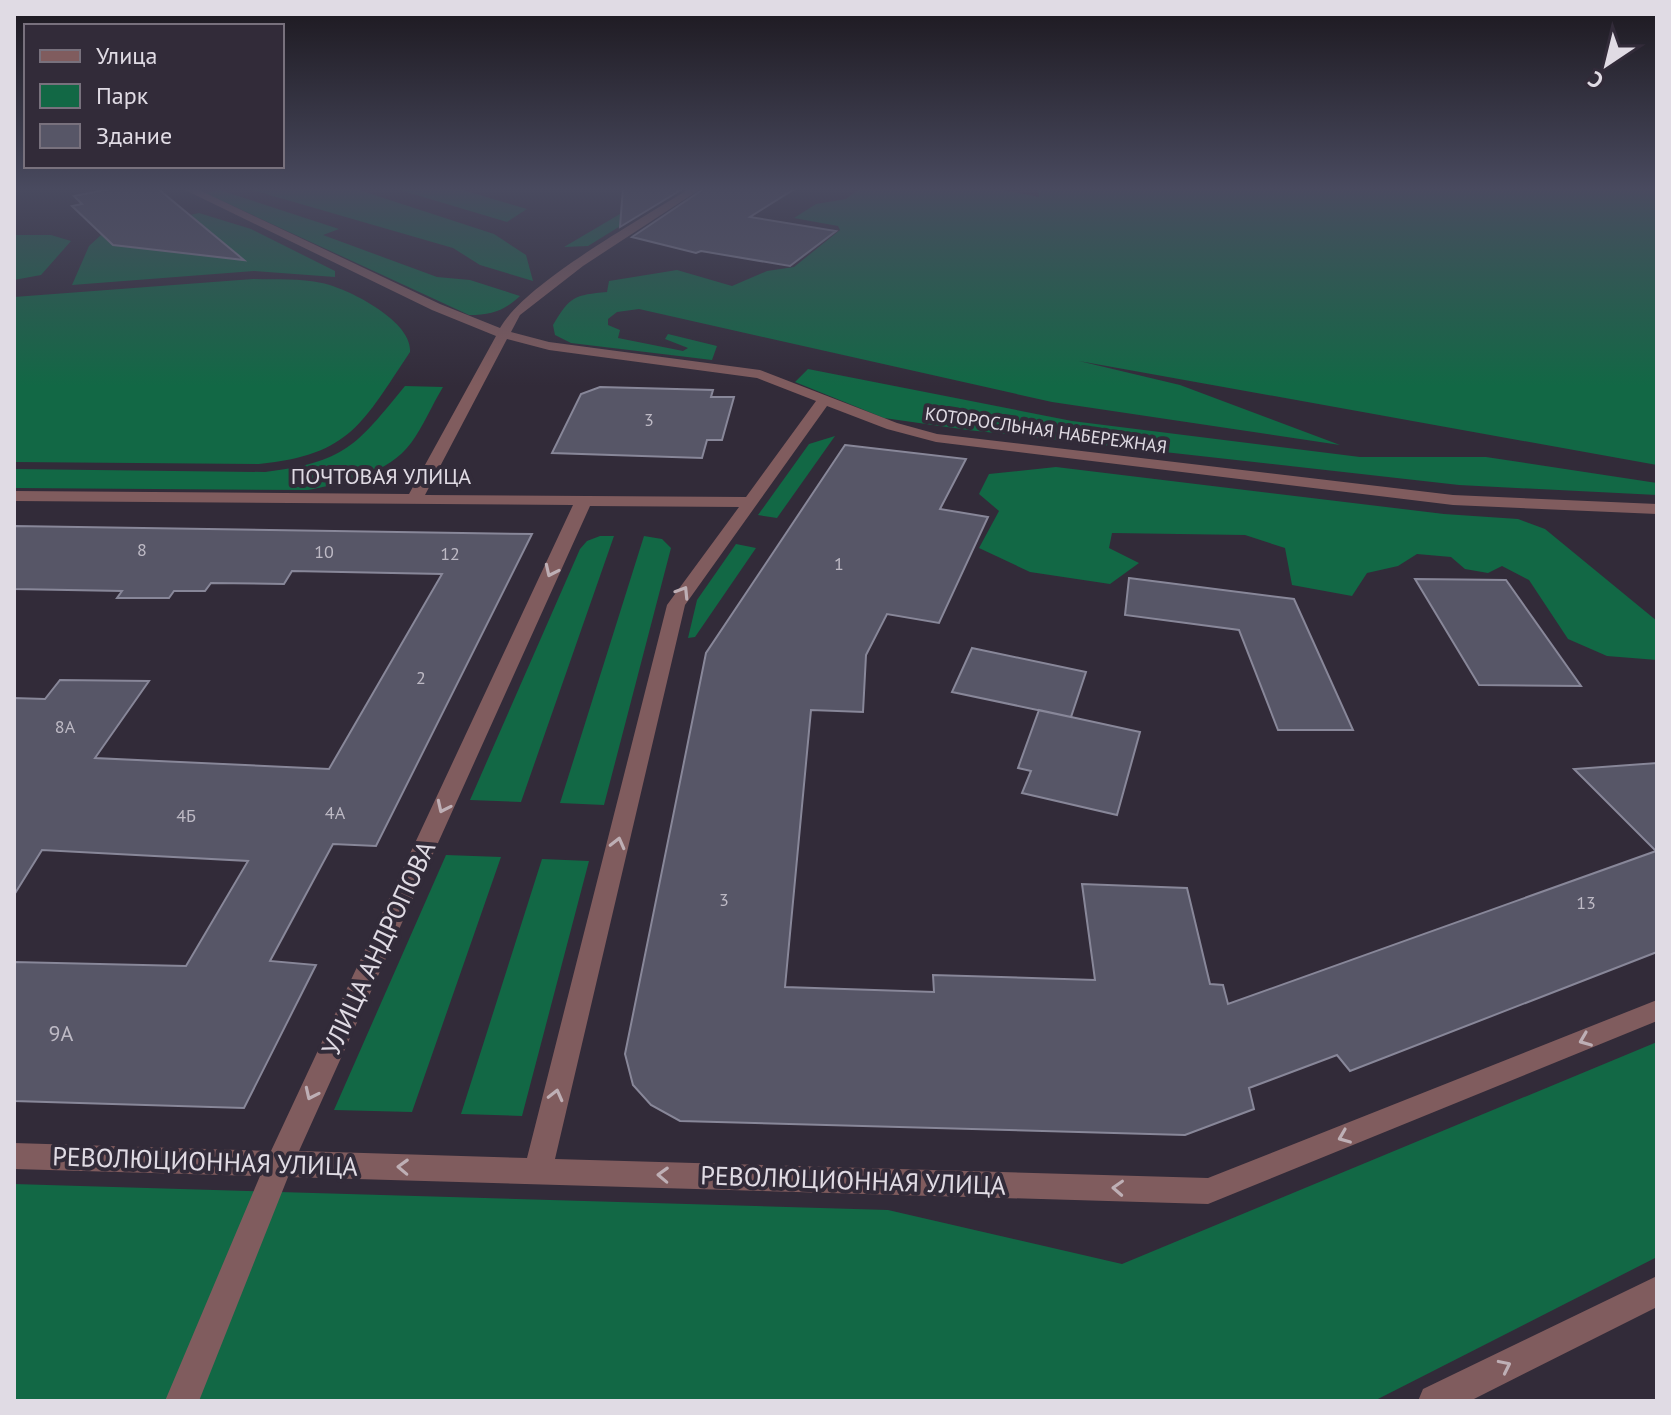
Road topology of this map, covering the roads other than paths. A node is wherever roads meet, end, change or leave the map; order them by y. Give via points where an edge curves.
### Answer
1 (325, 254) edge
2 (597, 254) edge
3 (503, 334) junction
4 (825, 399) junction
5 (14, 496) edge
6 (415, 498) junction
7 (584, 500) junction
8 (749, 502) junction
9 (1657, 509) edge
10 (1657, 1010) edge
11 (14, 1156) edge
12 (279, 1164) junction
13 (538, 1171) junction
14 (1657, 1291) edge
15 (182, 1401) edge
16 (1435, 1401) edge

1 - 3 street, КОТОРОСЛЬНАЯ НАБЕРЕЖНАЯ
2 - 3 street via 531,298
3 - 4 street, КОТОРОСЛЬНАЯ НАБЕРЕЖНАЯ via 570,350 751,372
3 - 6 street
4 - 8 street
4 - 9 street, КОТОРОСЛЬНАЯ НАБЕРЕЖНАЯ via 906,431 971,444 1453,500
5 - 6 street, ПОЧТОВАЯ УЛИЦА
6 - 7 street, ПОЧТОВАЯ УЛИЦА
7 - 8 street, ПОЧТОВАЯ УЛИЦА
7 -> 12 street, УЛИЦА АНДРОПОВА
13 -> 8 street via 676,605
10 -> 13 street, РЕВОЛЮЦИОННАЯ УЛИЦА via 1208,1191
11 - 12 street, РЕВОЛЮЦИОННАЯ УЛИЦА
13 -> 12 street, РЕВОЛЮЦИОННАЯ УЛИЦА
12 - 15 street, УЛИЦА АНДРОПОВА
16 -> 14 street

